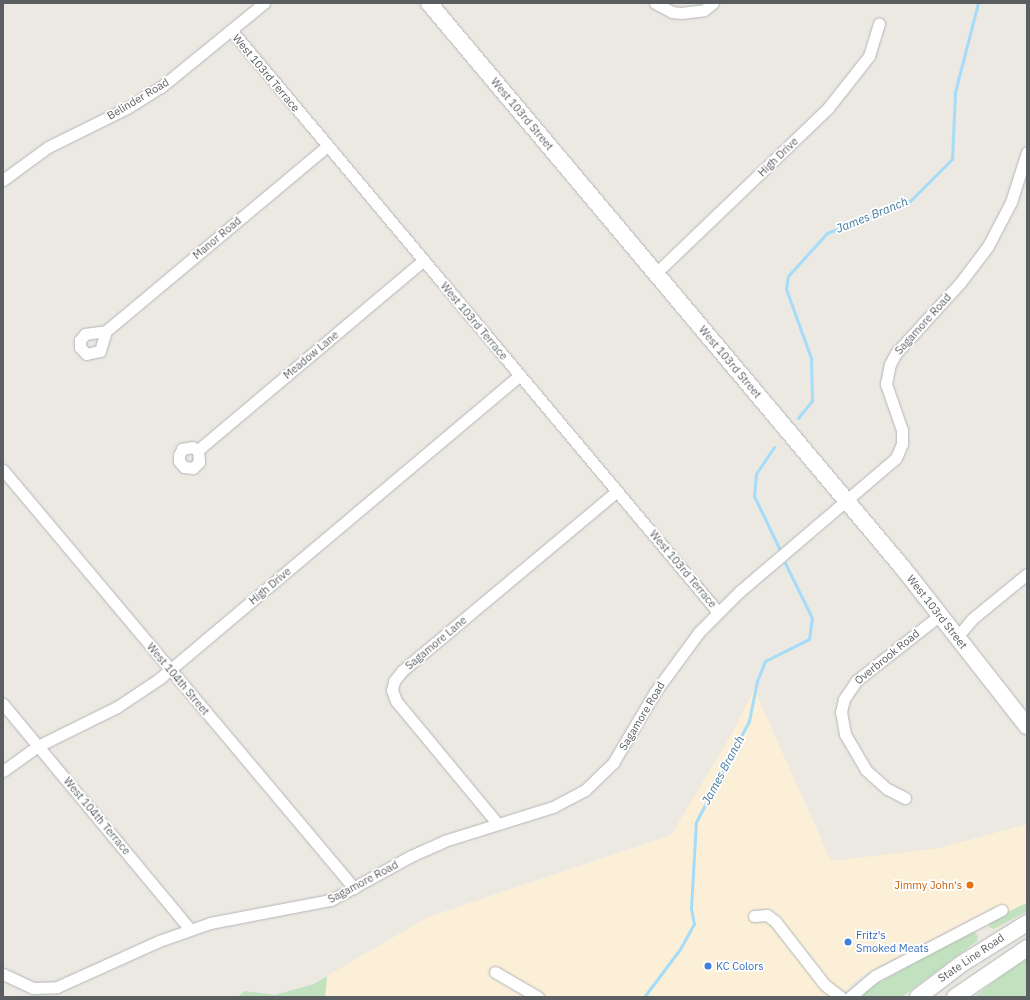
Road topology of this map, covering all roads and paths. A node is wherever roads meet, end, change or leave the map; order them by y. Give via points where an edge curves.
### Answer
1 (264, 3) edge
2 (429, 3) edge
3 (655, 3) edge
4 (713, 3) edge
5 (879, 24) dead end
6 (231, 30) junction
7 (328, 146) junction
8 (1027, 152) edge
9 (3, 180) edge
10 (424, 260) junction
11 (656, 273) junction
12 (106, 331) dead end
13 (520, 375) junction
14 (198, 450) dead end
15 (3, 470) edge
16 (617, 491) junction
17 (846, 501) junction
18 (1027, 574) edge
19 (718, 612) junction
20 (940, 615) junction
21 (957, 637) junction
22 (170, 670) junction
23 (3, 704) edge
24 (1027, 726) edge
25 (38, 746) junction
26 (3, 771) edge
27 (905, 798) dead end
28 (497, 823) junction
29 (354, 888) junction
30 (1002, 910) dead end
31 (754, 916) dead end
32 (1027, 923) edge
33 (190, 929) junction
34 (1027, 948) edge
35 (495, 972) dead end
36 (3, 974) edge
37 (538, 997) edge
38 (841, 997) edge
39 (850, 997) edge
40 (918, 997) edge
41 (955, 997) edge

1 - 6 street, Belinder Road
2 - 11 main road, West 103rd Street
3 - 4 street via 681,14 704,10
5 - 11 street, High Drive via 869,56 828,108
6 - 7 street, West 103rd Terrace
6 - 9 street, Belinder Road via 160,88 127,108 37,154
7 - 10 street, West 103rd Terrace
7 - 12 street, Manor Road
8 - 17 street, Sagamore Road via 1011,202 988,246 960,283 896,353 890,364 886,384 902,430 902,444 890,465
10 - 13 street, West 103rd Terrace
10 - 14 street, Meadow Lane
11 - 17 main road, West 103rd Street
13 - 16 street, West 103rd Terrace
13 - 22 street, High Drive
15 - 22 street, West 104th Street
16 - 19 street, West 103rd Terrace
16 - 28 street, Sagamore Lane via 403,670 394,681 392,690 396,701
17 - 19 street, Sagamore Road
17 - 20 main road, West 103rd Street
18 - 21 street via 972,619
19 - 28 street, Sagamore Road via 682,653 613,763 599,779 568,800
20 - 21 main road, West 103rd Street
20 - 27 street, Overbrook Road via 856,681 844,699 841,712 845,734 866,770 886,789
21 - 24 main road, West 103rd Street
22 - 25 street, High Drive via 117,707
22 - 29 street, West 104th Street
23 - 25 street, West 104th Terrace
25 - 26 street, High Drive
25 - 33 street, West 104th Terrace
28 - 29 street, Sagamore Road via 438,844
29 - 33 street, Sagamore Road via 321,903
30 - 39 street via 875,976
31 - 38 street via 767,915 775,921 825,985
32 - 40 main road, State Line Road via 963,963
33 - 36 street, Sagamore Road via 57,987 33,988
34 - 41 main road, State Line Road
35 - 37 street

